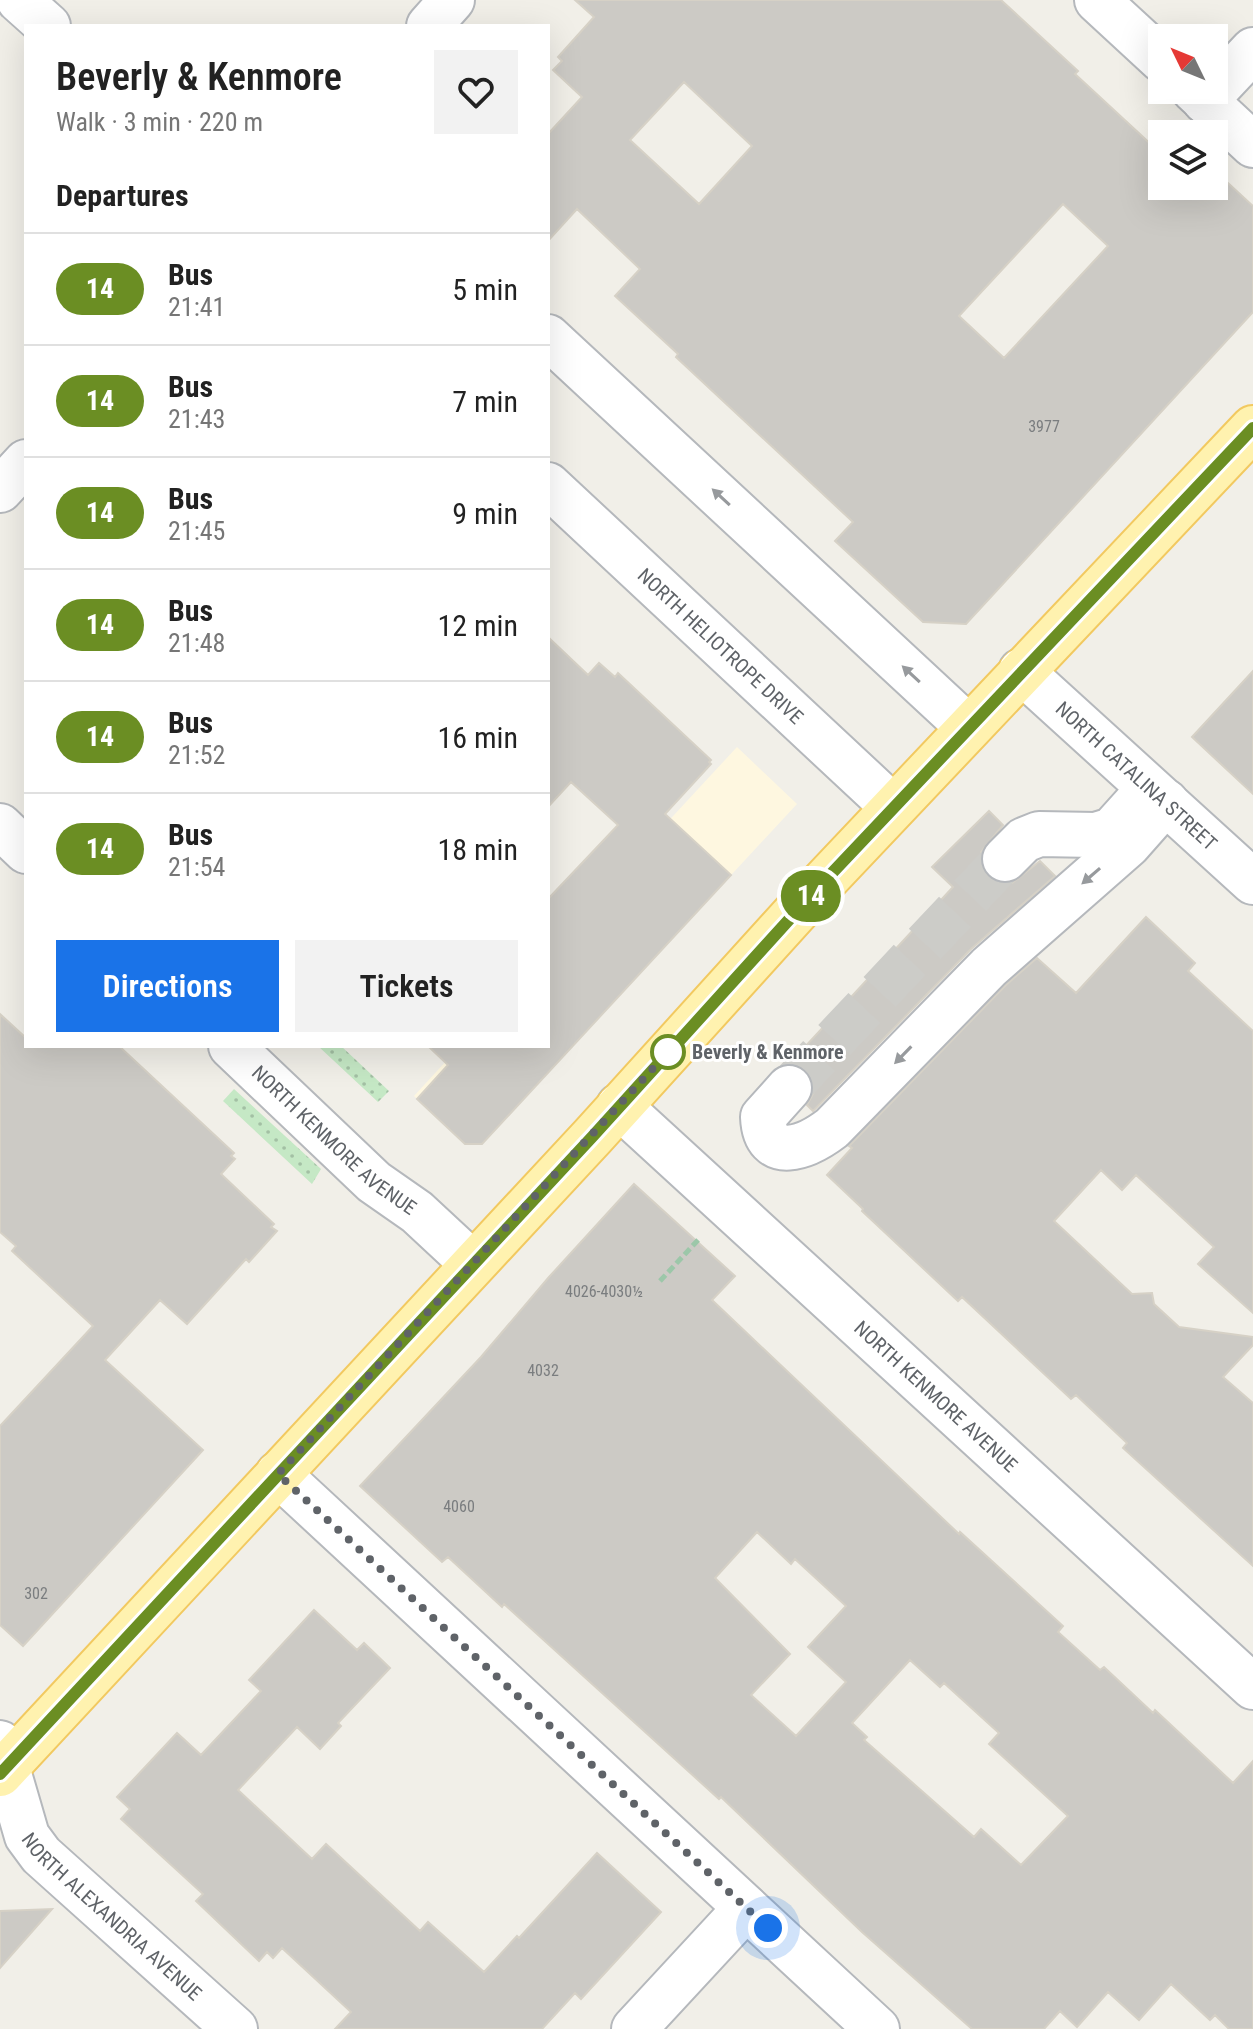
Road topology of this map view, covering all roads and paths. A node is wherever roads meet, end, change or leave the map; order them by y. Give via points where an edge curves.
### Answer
1 (19, 0) edge
2 (452, 0) edge
3 (1097, 0) edge
4 (46, 24) edge
5 (431, 24) edge
6 (1148, 47) edge
7 (1253, 50) edge
8 (1228, 71) edge
9 (1210, 104) edge
10 (1253, 145) edge
11 (550, 339) edge
12 (1253, 428) edge
13 (24, 464) edge
14 (550, 487) edge
15 (0, 490) edge
16 (1021, 671) junction
17 (968, 727) junction
18 (1158, 795) junction
19 (893, 807) junction
20 (0, 826) edge
21 (24, 849) edge
22 (1005, 859) tunnel mouth
23 (1253, 882) edge
24 (233, 1048) edge
25 (789, 1088) tunnel mouth
26 (619, 1106) junction
27 (699, 1239) dead end
28 (473, 1264) junction
29 (660, 1281) dead end
30 (278, 1474) junction
31 (1253, 1687) edge
32 (2, 1761) edge
33 (746, 1908) junction
34 (235, 2029) edge
35 (634, 2029) edge
36 (877, 2029) edge

1 - 4 street
2 - 5 street
3 - 6 street
7 - 8 street
9 - 10 street
17 -> 11 street
12 - 16 main road
13 - 15 street
14 - 19 street, NORTH HELIOTROPE DRIVE
16 - 17 main road
16 - 18 street, NORTH CATALINA STREET
17 - 19 main road
18 - 22 street via 1112,830 1096,835 1039,834 1024,840
18 - 23 street, NORTH CATALINA STREET
18 -> 25 street via 1128,845 989,967 832,1128 813,1143 790,1150 764,1131 763,1117
19 - 26 main road
20 - 21 street
24 - 28 street, NORTH KENMORE AVENUE via 374,1182 417,1212
26 - 28 main road
26 - 31 street, NORTH KENMORE AVENUE
27 - 29 path
28 - 30 main road
30 - 32 main road
30 - 33 street
32 - 34 street, NORTH ALEXANDRIA AVENUE via 27,1836 41,1855
33 - 35 street
33 - 36 street

